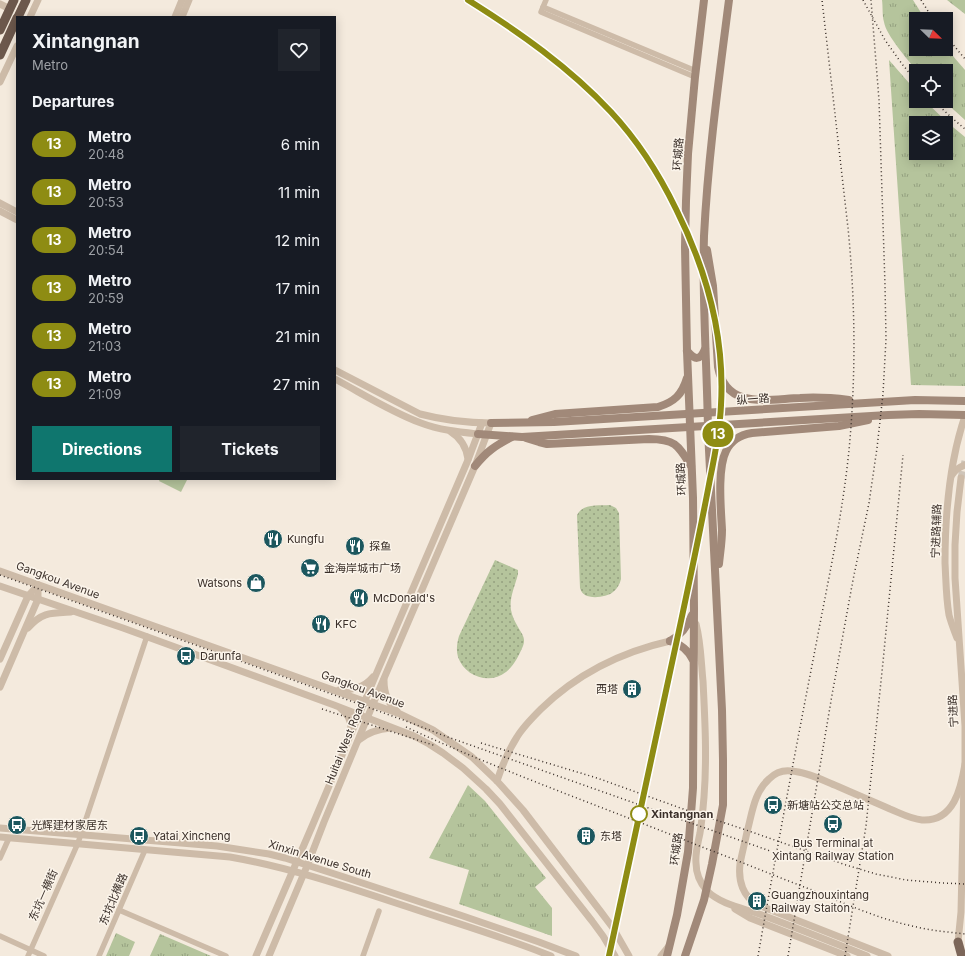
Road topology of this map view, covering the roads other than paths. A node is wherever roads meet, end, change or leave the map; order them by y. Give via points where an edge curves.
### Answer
1 (26, 0) edge
2 (38, 0) edge
3 (182, 0) edge
4 (189, 0) edge
5 (546, 0) edge
6 (704, 0) edge
7 (729, 0) edge
8 (0, 2) edge
9 (12, 4) edge
10 (18, 16) edge
11 (30, 16) edge
12 (175, 16) edge
13 (182, 16) edge
14 (0, 30) edge
15 (15, 30) edge
16 (16, 48) edge
17 (0, 55) edge
18 (696, 74) junction
19 (0, 82) edge
20 (0, 204) edge
21 (0, 211) edge
22 (16, 212) edge
23 (16, 219) edge
24 (704, 237) junction
25 (705, 349) junction
26 (687, 351) junction
27 (336, 371) edge
28 (688, 373) junction
29 (336, 380) edge
30 (965, 401) edge
31 (878, 402) junction
32 (648, 408) junction
33 (888, 415) junction
34 (965, 416) edge
35 (482, 423) junction
36 (491, 423) junction
37 (518, 423) junction
38 (447, 430) junction
39 (708, 430) junction
40 (690, 432) junction
41 (483, 434) junction
42 (517, 437) junction
43 (649, 439) junction
44 (468, 460) junction
45 (965, 465) edge
46 (475, 466) junction
47 (691, 466) junction
48 (950, 478) junction
49 (961, 478) dead end
50 (0, 571) edge
51 (38, 585) junction
52 (716, 585) junction
53 (0, 586) edge
54 (28, 596) junction
55 (38, 599) junction
56 (694, 608) junction
57 (77, 612) junction
58 (694, 618) junction
59 (24, 632) junction
60 (147, 636) junction
61 (670, 641) junction
62 (960, 646) junction
63 (388, 647) junction
64 (396, 650) junction
65 (0, 659) edge
66 (693, 660) junction
67 (376, 672) junction
68 (384, 677) junction
69 (0, 687) edge
70 (334, 690) junction
71 (364, 701) junction
72 (373, 704) junction
73 (334, 705) junction
74 (359, 714) junction
75 (400, 714) junction
76 (367, 718) junction
77 (394, 728) junction
78 (351, 732) junction
79 (357, 742) junction
80 (965, 764) edge
81 (496, 781) junction
82 (0, 828) edge
83 (80, 835) junction
84 (0, 837) edge
85 (9, 838) junction
86 (78, 843) junction
87 (145, 850) junction
88 (0, 858) edge
89 (296, 862) junction
90 (308, 866) junction
91 (292, 871) junction
92 (304, 874) junction
93 (745, 893) junction
94 (730, 905) junction
95 (119, 910) junction
96 (379, 911) dead end
97 (760, 915) junction
98 (613, 928) junction
99 (0, 936) edge
100 (603, 936) junction
101 (958, 942) joint
102 (670, 944) junction
103 (30, 950) junction
104 (28, 956) edge
105 (44, 956) edge
106 (99, 956) edge
107 (226, 956) edge
108 (256, 956) edge
109 (269, 956) edge
110 (363, 956) edge
111 (551, 956) edge
112 (576, 956) edge
113 (615, 956) edge
114 (628, 956) edge
115 (661, 956) edge
116 (667, 956) edge
117 (685, 956) edge
118 (847, 956) edge
119 (867, 956) edge
120 (888, 956) edge
121 (962, 956) edge

1 - 10 highway
2 - 11 street
3 - 12 street
4 - 13 street
5 - 18 street via 542,9
6 - 18 main road, 环城路
7 - 24 main road via 712,137
8 - 9 street
9 - 14 highway
15 - 17 highway
16 - 19 street
18 - 26 main road, 环城路 via 686,201
20 - 22 street
21 - 23 street
24 - 25 main road
24 - 31 main road via 712,276 718,367 728,389 753,400 820,398
25 - 26 main road via 702,355 695,358
25 - 39 main road
26 - 28 main road, 环城路
27 - 35 street via 420,414
28 - 32 main road via 683,388 673,400 658,407
28 - 40 main road, 环城路
29 - 38 street via 394,411 421,423
30 - 31 main road, 纵一路
31 - 37 main road, 纵一路
32 - 37 main road via 555,414
32 - 43 main road via 657,421 656,431
33 - 34 main road
33 - 42 main road
33 - 52 main road via 847,425 752,433 740,436 730,445 722,464 721,546
34 - 48 street, 宁进路辅路
35 - 36 street
35 - 41 street, Huitai West Road
36 - 37 main road
36 - 41 street, Huitai West Road
38 - 41 street
38 - 44 street via 464,444
39 - 40 main road
39 - 52 main road
40 - 47 main road, 环城路
41 - 42 main road
41 - 44 street, Huitai West Road
41 - 46 street, Huitai West Road
42 - 43 main road via 547,444
42 - 46 main road via 495,447
43 - 47 main road via 663,439 674,444 683,452
44 - 63 street, Huitai West Road
45 - 48 street via 954,470
46 - 64 street, Huitai West Road
47 - 56 main road, 环城路
48 - 62 street, 宁进路辅路 via 946,514 946,582 949,613
49 - 62 street, 宁进路 via 955,545
50 - 51 street, Gangkou Avenue
51 - 54 street
51 - 55 street
51 - 70 street, Gangkou Avenue
52 - 117 main road via 722,710 723,805 704,900
53 - 54 street
54 - 55 street
54 - 65 street
55 - 57 street
55 - 59 street
56 - 58 main road, 环城路
56 - 61 main road via 687,625
57 - 59 street via 40,616
57 - 60 street
58 - 66 main road, 环城路
58 - 94 street via 700,642 705,750 705,788 696,864 703,885 713,895
59 - 69 street
60 - 73 street
60 - 83 street, 东坑一横街
61 - 66 main road via 686,649
61 - 81 street via 643,648 604,664 579,678 557,695 536,714 518,736
62 - 80 street, 宁进路
63 - 64 street
63 - 67 street, Huitai West Road
64 - 68 street, Huitai West Road
66 - 102 main road, 环城路 via 693,788 688,852
67 - 70 street via 371,680 358,688
67 - 71 street, Huitai West Road
68 - 72 street, Huitai West Road
68 - 75 street via 384,690 389,703
70 - 71 street, Gangkou Avenue
71 - 72 street, Gangkou Avenue
71 - 74 street, Huitai West Road
72 - 75 street, Gangkou Avenue
72 - 76 street, Huitai West Road
73 - 74 street
73 - 78 street via 348,716
74 - 76 street
74 - 78 street, Huitai West Road
75 - 81 street, Gangkou Avenue via 433,730 472,757
76 - 77 street
76 - 79 street, Huitai West Road
77 - 79 street via 379,729
77 - 100 street via 443,753 486,789
78 - 89 street, Huitai West Road
79 - 90 street, Huitai West Road
80 - 93 street via 958,796 951,806 937,817 922,820 810,775 790,771 778,772 764,784 753,808 739,870
80 - 101 street, 宁进路
81 - 98 street, Gangkou Avenue via 523,810
82 - 83 street, Xinxin Avenue South
83 - 86 street, 东坑一横街
83 - 89 street, Xinxin Avenue South via 217,846
84 - 85 street, Xinxin Avenue South
85 - 86 street, Xinxin Avenue South
85 - 88 street
86 - 87 street, Xinxin Avenue South
86 - 103 street, 东坑一横街
87 - 91 street, Xinxin Avenue South via 230,857
87 - 95 street, 东坑北横路
89 - 90 street, Xinxin Avenue South
89 - 91 street, Huitai West Road
90 - 92 street, Huitai West Road
90 - 112 street, Xinxin Avenue South via 520,935
91 - 92 street, Xinxin Avenue South
91 - 108 street, Huitai West Road
92 - 109 street, Huitai West Road
92 - 111 street, Xinxin Avenue South
93 - 97 street via 751,906
93 - 120 street via 758,905
94 - 97 street
94 - 118 street via 750,918
95 - 106 street, 东坑北横路
95 - 107 street
96 - 110 street
97 - 119 street
98 - 100 street via 608,936
98 - 114 street, Gangkou Avenue
99 - 103 street
100 - 113 street
101 - 121 main road
102 - 115 street
102 - 116 main road, 环城路
103 - 104 street, 东坑一横街
103 - 105 street

